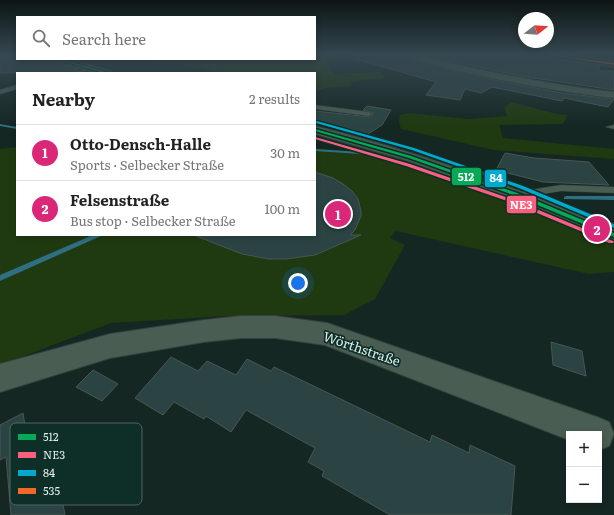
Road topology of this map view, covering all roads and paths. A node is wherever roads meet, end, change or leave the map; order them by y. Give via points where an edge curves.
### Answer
1 (504, 78) edge
2 (16, 87) edge
3 (0, 92) edge
4 (614, 95) edge
5 (316, 107) edge
6 (369, 114) dead end
7 (316, 130) edge
8 (614, 190) edge
9 (518, 195) junction
10 (614, 235) edge
11 (0, 378) edge
12 (590, 431) edge
13 (602, 436) edge
14 (614, 440) edge

1 - 4 street
2 - 3 lane
5 - 6 lane
7 - 9 main road via 410,157
8 - 9 lane via 561,188
9 - 10 main road
11 - 12 street, Wörthstraße via 110,346 204,331 275,327 327,334
13 - 14 street, Wörthstraße

